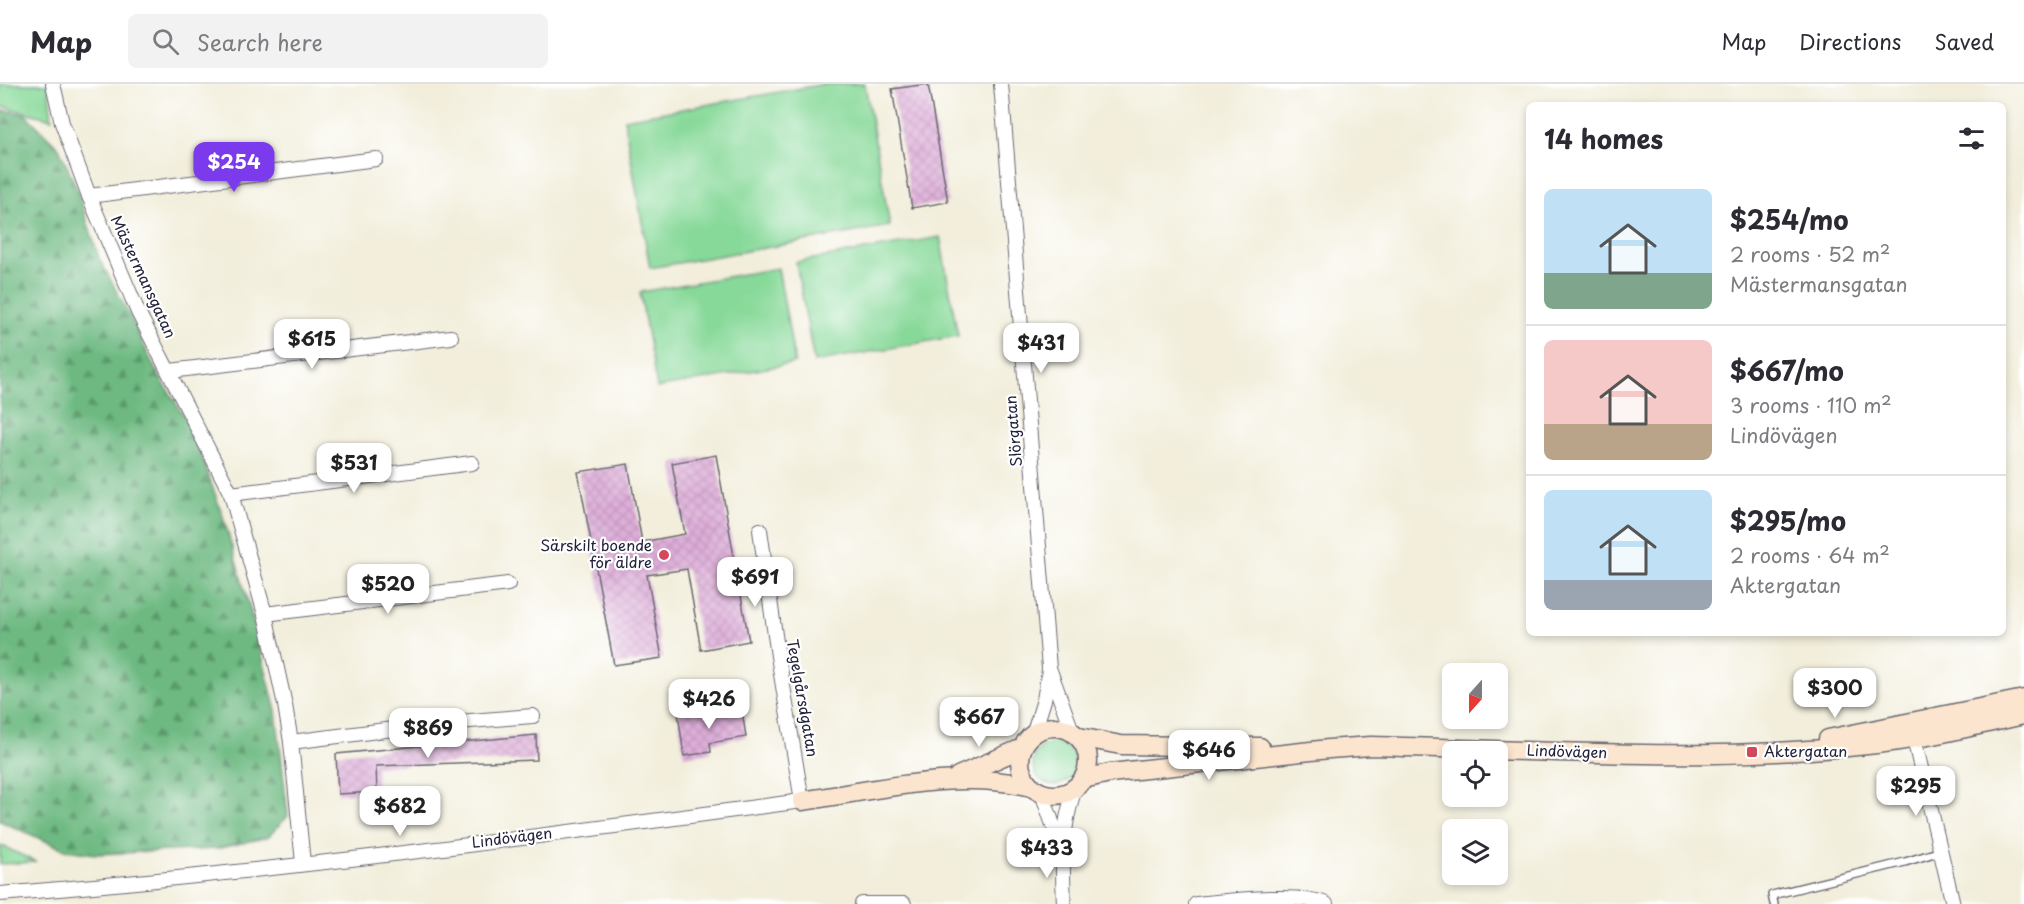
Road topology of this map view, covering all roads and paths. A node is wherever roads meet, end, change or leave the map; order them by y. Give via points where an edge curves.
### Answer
1 (53, 84) edge
2 (1001, 84) edge
3 (376, 159) dead end
4 (88, 196) junction
5 (451, 337) dead end
6 (170, 371) junction
7 (472, 463) dead end
8 (231, 494) junction
9 (760, 530) dead end
10 (508, 584) dead end
11 (265, 614) junction
12 (1049, 668) junction
13 (2024, 699) edge
14 (2024, 715) edge
15 (533, 716) dead end
16 (1912, 730) junction
17 (1034, 732) junction
18 (1076, 734) junction
19 (291, 742) junction
20 (1022, 748) junction
21 (1329, 749) junction
22 (951, 779) junction
23 (1079, 783) junction
24 (1037, 790) junction
25 (802, 801) junction
26 (1941, 851) junction
27 (1062, 853) junction
28 (303, 863) junction
29 (0, 894) edge
30 (862, 904) edge
31 (904, 904) edge
32 (1064, 904) edge
33 (1196, 904) edge
34 (1326, 904) edge
35 (1774, 904) edge
36 (1953, 904) edge

1 - 4 street, Mästermansgatan via 62,123
2 - 12 street, Slörgatan
3 - 4 street, Mästermansgatan
4 - 6 street, Mästermansgatan via 138,312
5 - 6 street
6 - 8 street, Mästermansgatan
7 - 8 street
8 - 11 street, Mästermansgatan
9 - 25 street, Tegelgårsdgatan
10 - 11 street
11 - 19 street, Mästermansgatan
12 - 17 street, Slörgatan
12 - 18 street, Slörgatan
13 - 16 main road, Lindövägen
14 - 16 main road, Lindövägen
15 - 19 street
16 - 21 main road, Lindövägen via 1867,746 1695,755 1371,746
16 - 26 street
17 - 18 main road via 1053,726
17 - 20 main road
18 - 21 main road, Lindövägen via 1122,745
18 - 23 main road via 1086,747 1088,758 1088,769
19 - 28 street, Mästermansgatan
20 - 22 main road, Lindövägen
20 - 24 main road via 1020,768
21 - 23 main road, Lindövägen via 1110,773
22 - 24 main road, Lindövägen via 1009,782
22 - 25 main road, Lindövägen
23 - 24 main road via 1065,794
23 - 27 street via 1066,817
24 - 27 street
25 - 28 street, Lindövägen
26 - 35 lane via 1772,895
26 - 36 street
27 - 32 street
28 - 29 street, Lindövägen
30 - 31 street
33 - 34 street via 1314,899

